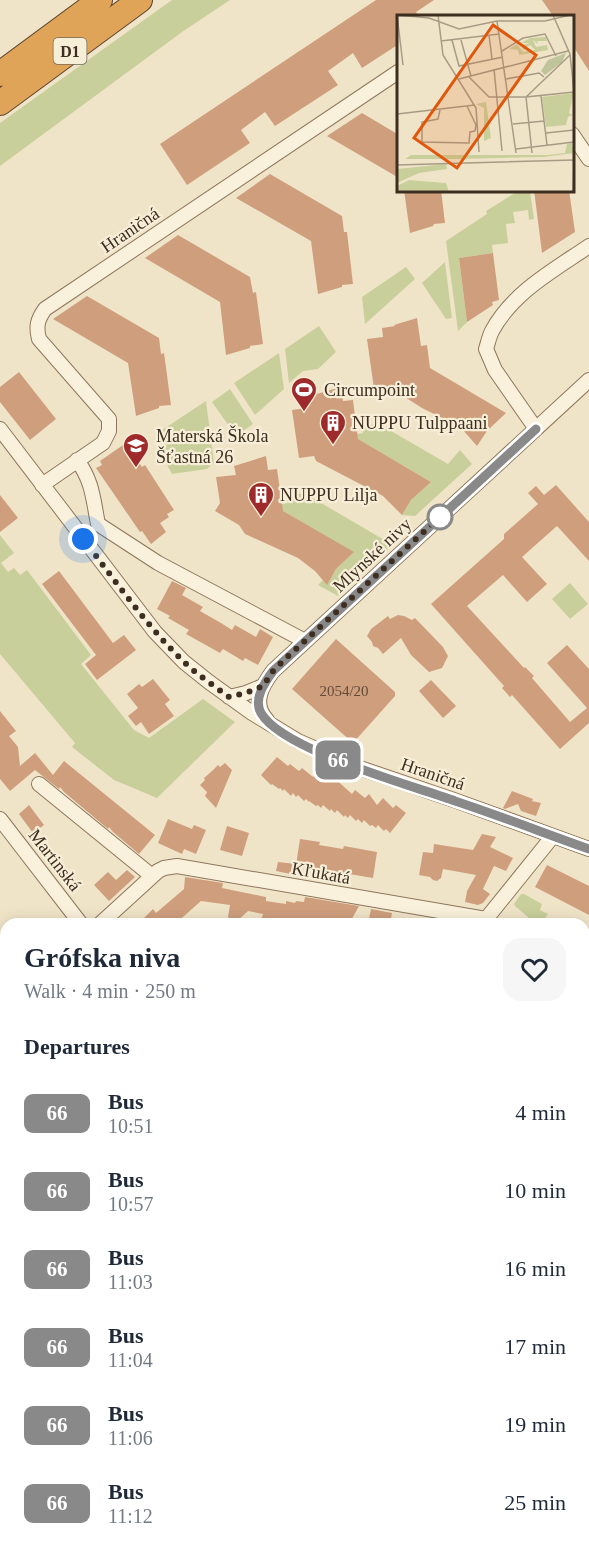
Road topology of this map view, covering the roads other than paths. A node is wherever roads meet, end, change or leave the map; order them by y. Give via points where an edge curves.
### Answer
1 (100, 0) edge
2 (140, 0) edge
3 (397, 73) edge
4 (0, 75) edge
5 (0, 103) edge
6 (574, 136) edge
7 (589, 159) edge
8 (589, 246) edge
9 (589, 380) edge
10 (0, 429) edge
11 (536, 429) junction
12 (77, 460) junction
13 (42, 485) junction
14 (305, 641) junction
15 (263, 686) junction
16 (229, 697) junction
17 (271, 724) junction
18 (39, 784) dead end
19 (0, 819) edge
20 (554, 836) junction
21 (589, 849) edge
22 (152, 876) junction
23 (76, 918) edge
24 (106, 918) edge
25 (462, 918) edge
26 (487, 918) edge

1 - 4 highway, D1
2 - 5 highway, D1
3 - 12 street, Hraničná via 45,309 38,318 39,339 109,418 109,431 103,442
6 - 7 street
8 - 11 street via 531,285 491,332 486,349 495,370
9 - 11 street, Mlynské nivy
10 - 13 street, Hraničná
11 - 14 street, Mlynské nivy
12 - 13 street
12 - 14 street via 91,485 98,524 158,563
13 - 16 street, Hraničná via 155,632 184,662
14 - 15 street, Mlynské nivy
15 - 16 street
15 - 17 street via 260,711
16 - 17 street, Hraničná
17 - 20 street, Hraničná via 298,741 360,768
18 - 22 street
19 - 23 street, Martinská
20 - 21 street, Hraničná
20 - 26 street
22 - 24 street, Kľukatá
22 - 25 street, Kľukatá via 164,868 182,866

